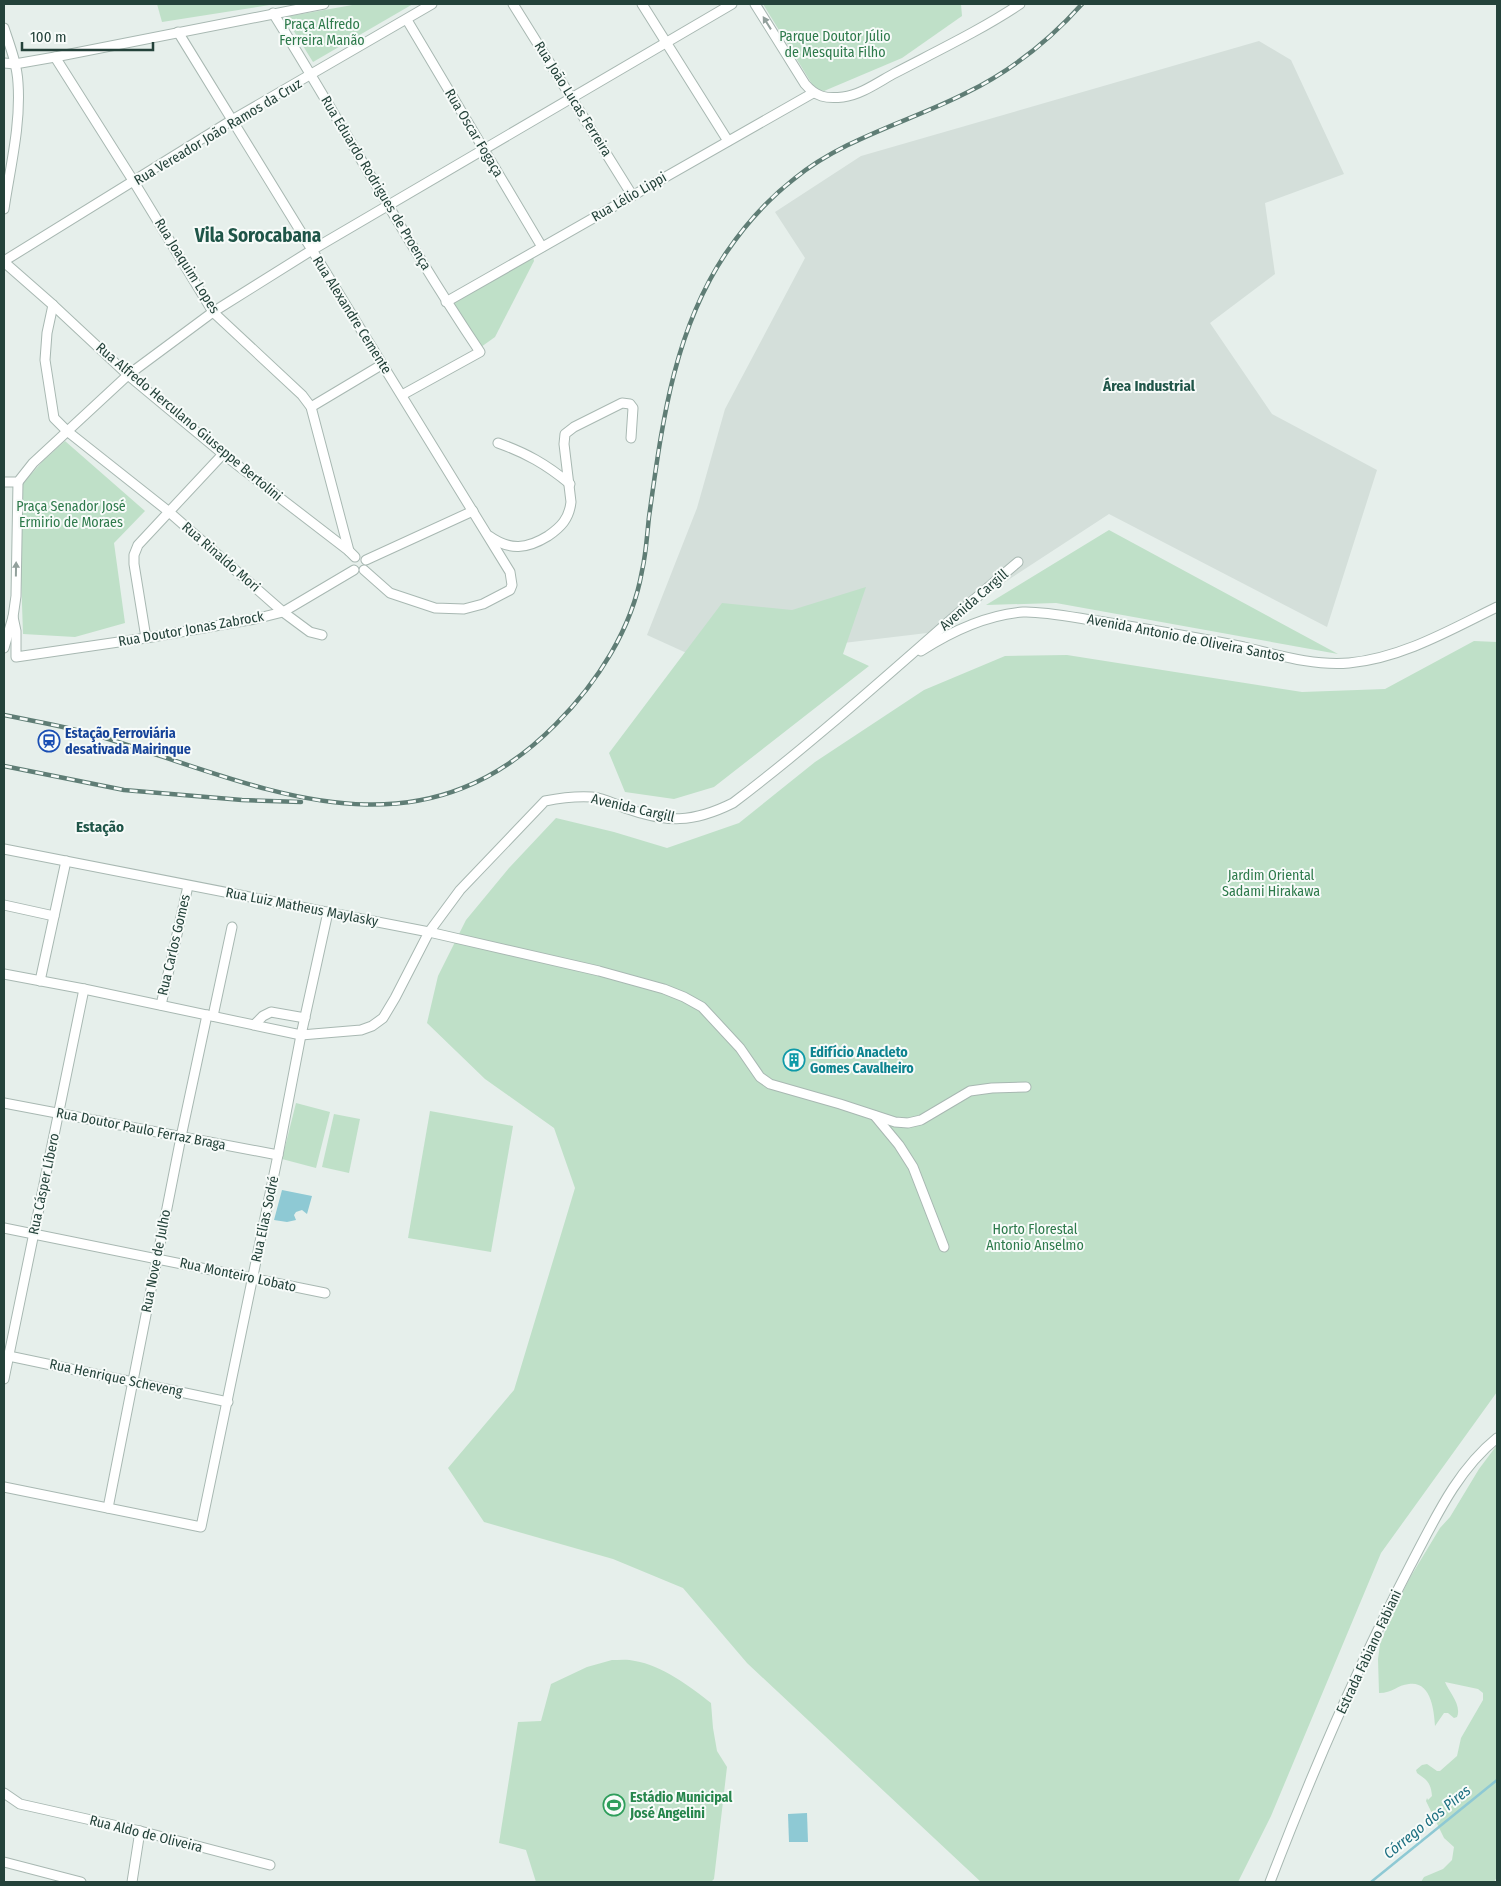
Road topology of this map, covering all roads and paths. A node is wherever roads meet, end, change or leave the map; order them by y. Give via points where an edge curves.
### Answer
1 (324, 4) edge
2 (432, 4) edge
3 (513, 4) edge
4 (642, 4) edge
5 (732, 4) edge
6 (755, 4) edge
7 (1020, 4) edge
8 (273, 13) junction
9 (407, 20) junction
10 (4, 28) edge
11 (178, 32) junction
12 (667, 43) junction
13 (55, 57) junction
14 (4, 63) edge
15 (15, 64) junction
16 (312, 75) junction
17 (813, 93) junction
18 (572, 98) junction
19 (232, 120) junction
20 (728, 140) junction
21 (485, 151) junction
22 (134, 182) junction
23 (632, 195) junction
24 (389, 205) junction
25 (4, 209) edge
26 (542, 247) junction
27 (312, 250) junction
28 (4, 262) edge
29 (446, 302) junction
30 (53, 305) junction
31 (213, 312) junction
32 (383, 364) junction
33 (128, 375) junction
34 (402, 395) junction
35 (311, 407) junction
36 (67, 431) junction
37 (631, 438) dead end
38 (498, 443) dead end
39 (223, 454) junction
40 (4, 482) edge
41 (18, 482) junction
42 (570, 484) junction
43 (168, 511) junction
44 (473, 511) junction
45 (487, 534) junction
46 (352, 554) junction
47 (366, 560) junction
48 (1018, 562) dead end
49 (354, 570) junction
50 (364, 570) junction
51 (1497, 608) edge
52 (283, 612) junction
53 (13, 617) junction
54 (322, 636) dead end
55 (146, 638) junction
56 (4, 648) edge
57 (882, 681) junction
58 (4, 849) edge
59 (66, 861) junction
60 (188, 886) junction
61 (4, 905) edge
62 (328, 912) junction
63 (54, 916) junction
64 (232, 927) dead end
65 (429, 932) junction
66 (4, 974) edge
67 (40, 981) junction
68 (84, 989) junction
69 (161, 1005) junction
70 (210, 1016) junction
71 (304, 1018) junction
72 (254, 1025) junction
73 (301, 1035) junction
74 (1026, 1087) dead end
75 (4, 1103) edge
76 (59, 1113) junction
77 (874, 1116) junction
78 (181, 1137) junction
79 (278, 1155) junction
80 (4, 1228) edge
81 (34, 1234) junction
82 (944, 1247) dead end
83 (157, 1258) junction
84 (253, 1278) junction
85 (325, 1293) dead end
86 (6, 1355) edge
87 (4, 1379) edge
88 (132, 1382) junction
89 (228, 1402) junction
90 (1497, 1438) edge
91 (4, 1487) edge
92 (108, 1508) junction
93 (4, 1793) edge
94 (140, 1831) junction
95 (4, 1862) edge
96 (270, 1865) dead end
97 (80, 1882) edge
98 (132, 1882) edge
99 (1270, 1882) edge

1 - 8 street
2 - 9 street, Rua Vereador João Ramos da Cruz
3 - 18 street, Rua João Lucas Ferreira
4 - 12 street
5 - 12 street
17 -> 6 street
7 - 17 street via 862,90 844,97 824,97
8 - 11 street
8 - 16 street, Rua Eduardo Rodrigues de Proença
9 - 16 street, Rua Vereador João Ramos da Cruz
9 - 21 street, Rua Oscar Fogaça
10 - 15 street
11 - 13 street
11 - 19 street, Rua Alexandre Cemente
12 - 18 street
12 - 20 street
13 - 15 street
13 - 22 street, Rua Joaquim Lopes
14 - 15 street
15 - 25 street via 17,127
16 - 19 street, Rua Vereador João Ramos da Cruz
16 - 24 street, Rua Eduardo Rodrigues de Proença
17 - 20 street, Rua Lélio Lippi
18 - 21 street
18 - 23 street, Rua João Lucas Ferreira
19 - 22 street, Rua Vereador João Ramos da Cruz
19 - 27 street, Rua Alexandre Cemente
20 - 23 street, Rua Lélio Lippi
21 - 24 street
21 - 26 street, Rua Oscar Fogaça
22 - 28 street, Rua Vereador João Ramos da Cruz
22 - 31 street, Rua Joaquim Lopes
23 - 26 street, Rua Lélio Lippi
24 - 27 street
24 - 29 street, Rua Eduardo Rodrigues de Proença
26 - 29 street, Rua Lélio Lippi
27 - 31 street
27 - 32 street, Rua Alexandre Cemente
28 - 30 street, Rua Alfredo Herculano Giuseppe Bertolini
29 - 34 street, Rua Eduardo Rodrigues de Proença via 480,352
30 - 33 street, Rua Alfredo Herculano Giuseppe Bertolini
30 - 36 street, Rua Rinaldo Mori via 45,360 54,418
31 - 33 street
31 - 35 street, Rua Joaquim Lopes via 302,394
32 - 34 street, Rua Alexandre Cemente
32 - 35 street
33 - 36 street
33 - 39 street, Rua Alfredo Herculano Giuseppe Bertolini
34 - 44 street, Rua Alexandre Cemente
35 - 46 street, Rua Joaquim Lopes
36 - 41 street via 32,463
36 - 43 street, Rua Rinaldo Mori
37 - 42 street via 633,408 630,404 622,403 574,427 565,434 564,444
38 - 42 street via 532,456
39 - 43 street
39 - 46 street, Rua Alfredo Herculano Giuseppe Bertolini
40 - 41 street
53 -> 41 street
42 - 45 street via 571,502 566,521 535,544 510,546
43 - 52 street, Rua Rinaldo Mori
43 - 55 street via 138,545 134,555
44 - 45 street, Rua Alexandre Cemente
44 - 47 street
45 - 50 street, Rua Alexandre Cemente via 510,572 512,585 510,590 483,604 464,609 435,608 390,593
46 - 47 street
46 - 49 street
47 - 50 street
48 - 57 street, Avenida Cargill
49 - 50 street
49 - 52 street, Rua Doutor Jonas Zabrock
51 - 57 street, Avenida Antonio de Oliveira Santos via 1393,654 1349,663 1313,662 1177,634 1025,612 970,624 941,638
52 - 54 street, Rua Rinaldo Mori via 310,632
52 - 55 street, Rua Doutor Jonas Zabrock
53 - 55 street, Rua Doutor Jonas Zabrock via 16,657
53 - 56 street
57 - 65 street, Avenida Cargill via 750,790 716,812 685,820 670,819 593,797 545,801 460,890
58 - 59 street, Rua Luiz Matheus Maylasky
59 - 60 street, Rua Luiz Matheus Maylasky
59 - 63 street
60 - 62 street, Rua Luiz Matheus Maylasky
60 - 69 street, Rua Carlos Gomes
61 - 63 street
62 - 65 street, Rua Luiz Matheus Maylasky
62 - 71 street, Rua Elias Sodré
63 - 67 street
64 - 70 street, Rua Nove de Julho
65 - 73 street, Avenida Cargill via 383,1018 361,1030
65 - 77 street, Rua Luiz Matheus Maylasky via 600,972 684,997 702,1007 740,1048 760,1077 770,1084
66 - 67 street, Avenida Cargill
67 - 68 street, Avenida Cargill
68 - 69 street, Avenida Cargill
68 - 76 street, Rua Cásper Líbero
69 - 70 street, Avenida Cargill
70 - 72 street, Avenida Cargill
70 - 78 street, Rua Nove de Julho
71 - 72 street via 271,1012
71 - 73 street, Rua Elias Sodré
72 - 73 street, Avenida Cargill
73 - 79 street, Rua Elias Sodré
74 - 77 street, Rua Luiz Matheus Maylasky via 970,1092 921,1120 908,1123
75 - 76 street, Rua Doutor Paulo Ferraz Braga
76 - 78 street, Rua Doutor Paulo Ferraz Braga
76 - 81 street, Rua Cásper Líbero
77 - 82 street via 913,1167
78 - 79 street, Rua Doutor Paulo Ferraz Braga
78 - 83 street, Rua Nove de Julho
79 - 84 street, Rua Elias Sodré
80 - 81 street, Rua Monteiro Lobato
81 - 83 street, Rua Monteiro Lobato
81 - 86 street, Rua Cásper Líbero
83 - 84 street, Rua Monteiro Lobato
83 - 88 street, Rua Nove de Julho
84 - 85 street, Rua Monteiro Lobato
84 - 89 street, Rua Elias Sodré
86 - 87 street, Rua Cásper Líbero
86 - 88 street, Rua Henrique Scheveng
88 - 89 street, Rua Henrique Scheveng
88 - 92 street, Rua Nove de Julho
89 - 92 street, Rua Elias Sodré via 201,1527
90 - 99 street, Estrada Fabiano Fabiani via 1468,1466 1448,1496 1392,1599 1301,1802
91 - 92 street
93 - 94 street, Rua Aldo de Oliveira via 20,1804
94 - 96 street, Rua Aldo de Oliveira
94 - 98 street
95 - 97 street

